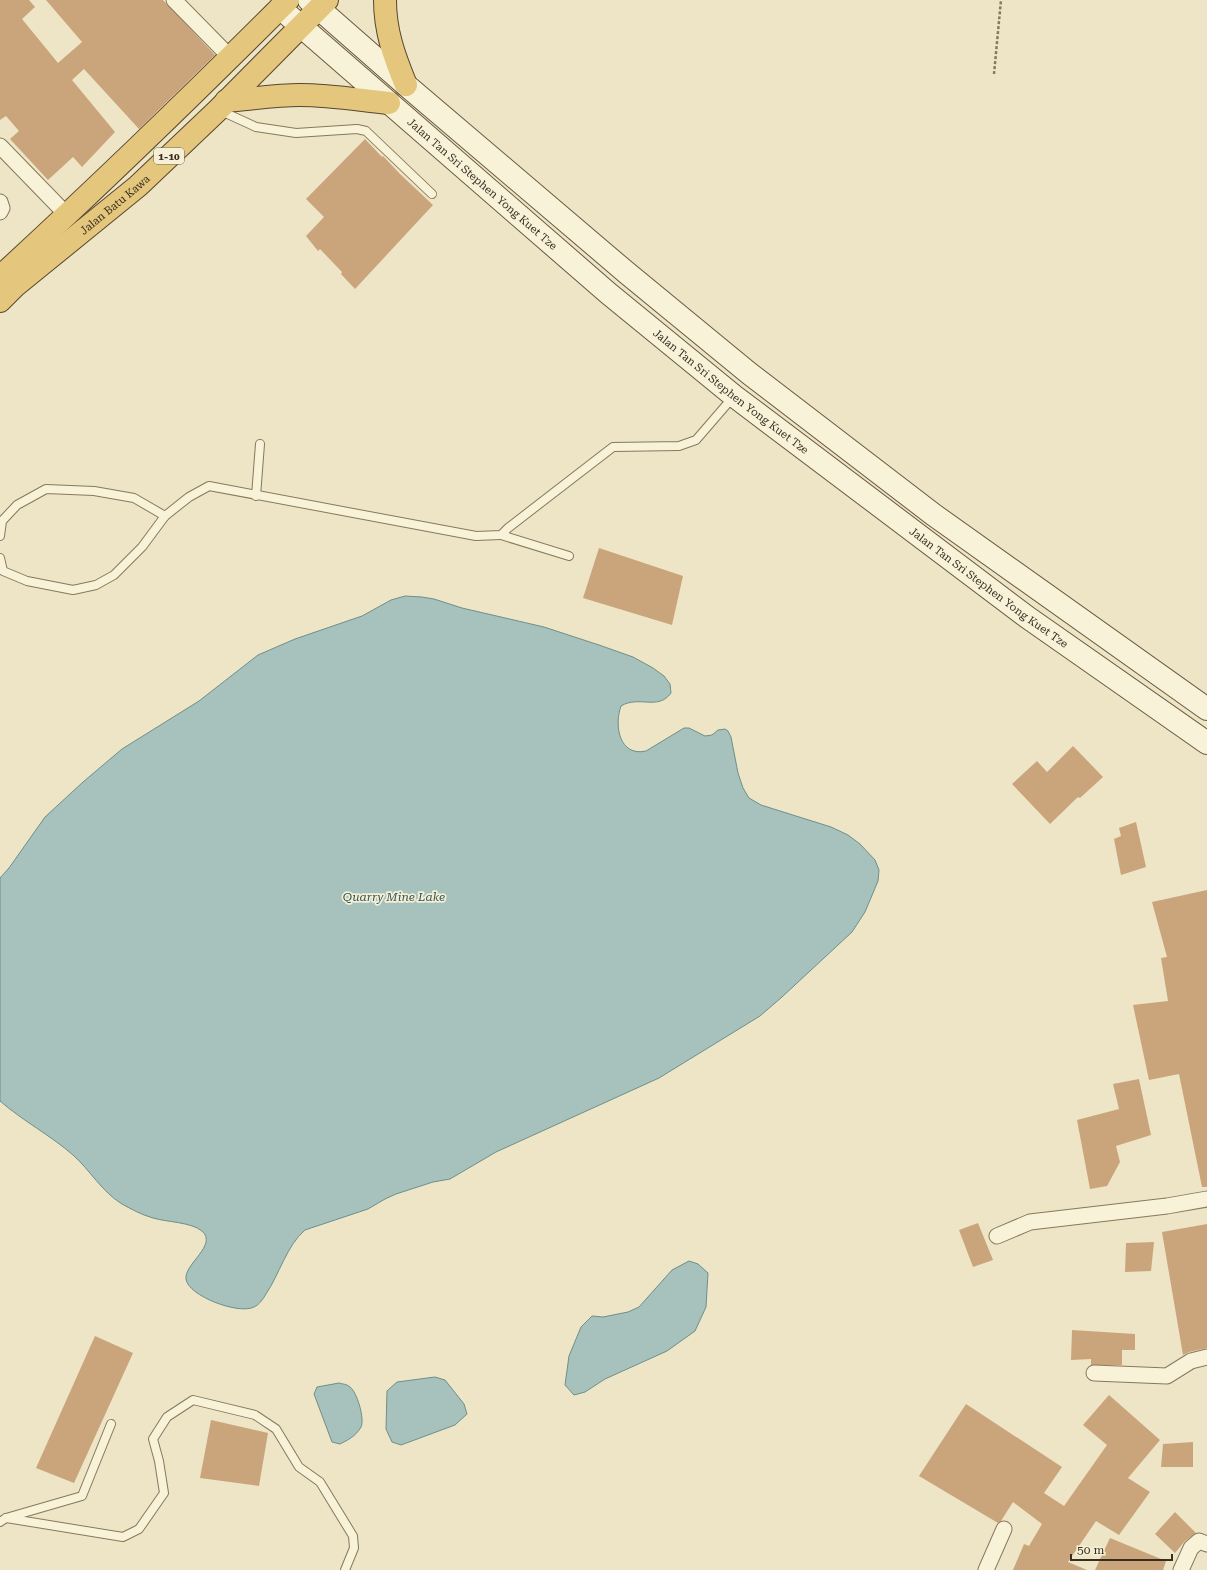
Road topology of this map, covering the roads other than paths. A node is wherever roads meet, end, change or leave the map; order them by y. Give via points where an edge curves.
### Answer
1 (174, 0) edge
2 (385, 0) edge
3 (318, 3) edge
4 (284, 4) edge
5 (301, 26) junction
6 (231, 58) junction
7 (406, 85) junction
8 (389, 103) junction
9 (222, 106) junction
10 (1, 150) edge
11 (432, 194) dead end
12 (0, 202) edge
13 (0, 212) edge
14 (67, 215) junction
15 (0, 277) edge
16 (0, 301) edge
17 (734, 396) junction
18 (260, 444) dead end
19 (256, 496) junction
20 (165, 516) junction
21 (501, 535) junction
22 (0, 536) edge
23 (569, 556) dead end
24 (0, 558) edge
25 (2, 573) edge
26 (1207, 708) edge
27 (1207, 743) edge
28 (1207, 1199) edge
29 (997, 1236) dead end
30 (1207, 1358) edge
31 (1094, 1373) dead end
32 (111, 1424) dead end
33 (3, 1520) edge
34 (1004, 1529) dead end
35 (1207, 1544) edge
36 (345, 1570) edge
37 (986, 1570) edge
38 (1181, 1570) edge

1 - 6 street
2 - 7 highway via 385,20 391,46
3 - 5 highway, Jalan Batu Kawa / 1-10
3 - 7 main road
4 - 5 main road, Jalan Tan Sri Stephen Yong Kuet Tze
4 - 6 highway, Jalan Batu Kawa / 1-10
5 - 8 main road, Jalan Tan Sri Stephen Yong Kuet Tze
5 - 9 highway, Jalan Batu Kawa / 1-10
6 - 14 highway, Jalan Batu Kawa / 1-10
7 - 26 main road via 750,374 934,515
8 - 9 highway via 298,95 273,96
8 - 17 main road, Jalan Tan Sri Stephen Yong Kuet Tze via 608,293
9 - 11 lane via 256,127 296,133 357,129 366,131
9 - 16 highway, Jalan Batu Kawa / 1-10 via 138,186
10 - 14 street
12 - 13 street
14 - 15 highway, Jalan Batu Kawa / 1-10
17 - 21 lane via 696,440 679,446 613,447 556,489
17 - 27 main road, Jalan Tan Sri Stephen Yong Kuet Tze via 1027,617
18 - 19 lane
19 - 20 lane via 209,486 189,496
19 - 21 lane via 476,536
20 - 22 lane via 134,498 94,491 46,490 17,505 2,521
20 - 25 lane via 142,547 114,575 96,585 73,590
21 - 23 lane
24 - 25 lane
28 - 29 street via 1030,1222
30 - 31 street via 1191,1361 1167,1376
32 - 33 lane via 82,1496
33 - 36 lane via 123,1537 139,1529 164,1493 153,1438 167,1417 193,1400 255,1415 276,1429 299,1467 320,1482 353,1536 354,1548
34 - 37 street
35 - 38 street via 1199,1541 1191,1548

